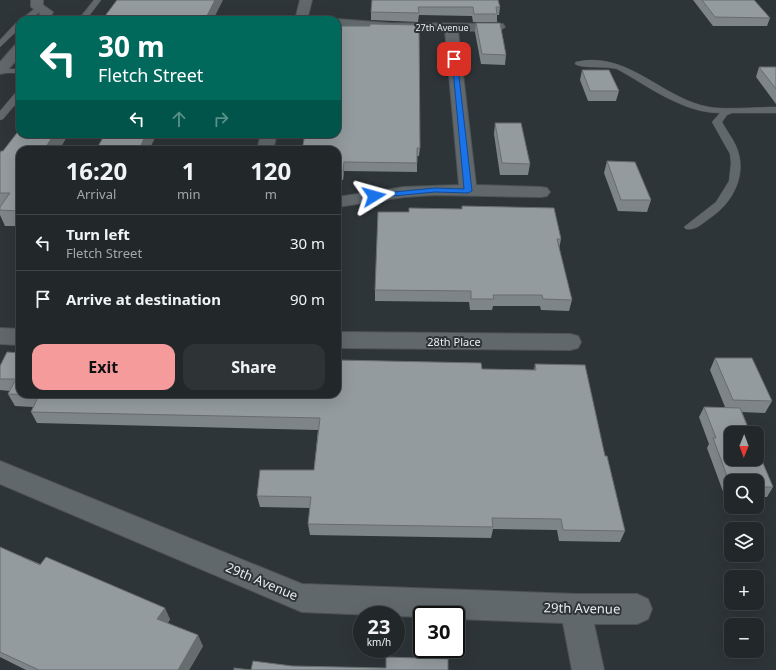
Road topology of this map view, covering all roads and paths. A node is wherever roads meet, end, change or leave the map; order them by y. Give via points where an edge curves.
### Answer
1 (98, 0) edge
2 (306, 0) edge
3 (40, 10) edge
4 (30, 16) edge
5 (85, 16) edge
6 (302, 16) edge
7 (341, 23) edge
8 (451, 27) junction
9 (499, 27) edge
10 (16, 28) edge
11 (0, 45) edge
12 (16, 53) edge
13 (579, 64) dead end
14 (0, 71) edge
15 (16, 71) edge
16 (16, 97) edge
17 (731, 110) junction
18 (776, 110) edge
19 (0, 117) edge
20 (468, 191) junction
21 (541, 192) dead end
22 (341, 201) edge
23 (690, 227) dead end
24 (0, 336) edge
25 (16, 337) edge
26 (341, 340) edge
27 (570, 342) dead end
28 (0, 472) edge
29 (576, 609) junction
30 (637, 609) dead end
31 (588, 670) edge

1 - 5 lane
2 - 6 street
3 - 4 lane
7 - 8 street, 27th Avenue via 389,27
8 - 9 street, 27th Avenue
8 - 20 street
10 - 11 lane
12 - 14 street
13 - 17 lane via 620,67 680,100 708,110
14 - 15 lane
16 - 19 lane
17 - 18 lane
17 - 23 lane via 724,113 717,122 731,145 736,178 721,203
20 - 21 street
20 - 22 street via 404,192
24 - 25 street
26 - 27 street, 28th Place
28 - 29 street, 29th Avenue via 302,598
29 - 30 street, 29th Avenue
29 - 31 street

